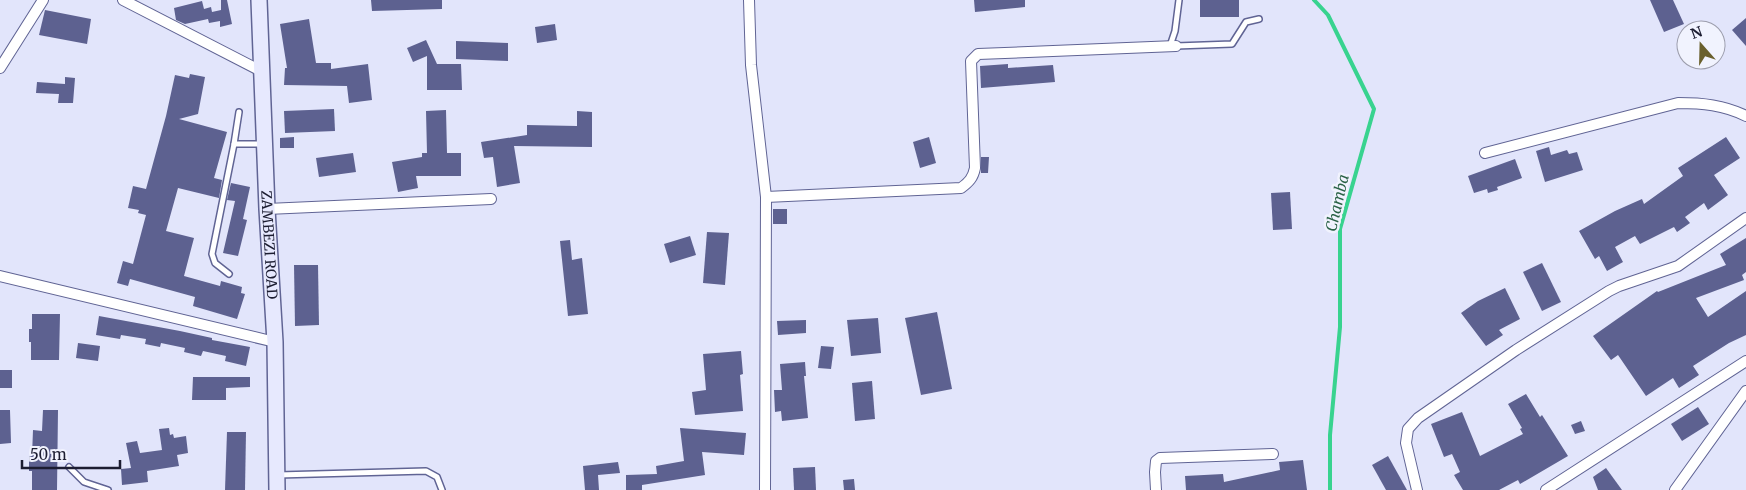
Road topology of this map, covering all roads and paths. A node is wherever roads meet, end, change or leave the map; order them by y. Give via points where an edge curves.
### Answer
1 (43, 0) edge
2 (123, 0) edge
3 (259, 0) edge
4 (749, 0) edge
5 (1179, 0) edge
6 (1259, 19) dead end
7 (1173, 46) junction
8 (0, 68) edge
9 (262, 71) junction
10 (239, 112) dead end
11 (1746, 116) edge
12 (234, 144) junction
13 (264, 144) junction
14 (1485, 153) dead end
15 (766, 197) junction
16 (491, 199) dead end
17 (267, 210) junction
18 (1746, 218) edge
19 (229, 274) dead end
20 (0, 276) edge
21 (275, 342) junction
22 (1746, 361) edge
23 (1746, 391) edge
24 (1273, 454) dead end
25 (69, 467) dead end
26 (277, 482) edge
27 (108, 490) edge
28 (442, 490) edge
29 (765, 490) edge
30 (1156, 490) edge
31 (1417, 490) edge
32 (1546, 490) edge
33 (1675, 490) edge

1 - 8 street
2 - 9 street
3 - 9 main road, ZAMBEZI ROAD
4 - 15 street via 751,65
5 - 7 lane
6 - 7 lane via 1246,22 1232,44
7 - 15 street via 978,54 971,61 975,168 973,176 961,188
9 - 13 main road, ZAMBEZI ROAD
10 - 12 lane
11 - 14 street via 1703,102 1678,103
12 - 13 lane
12 - 19 lane via 212,254 215,263
13 - 17 main road, ZAMBEZI ROAD
15 - 29 street
16 - 17 street
17 - 21 main road, ZAMBEZI ROAD
18 - 31 street via 1678,266 1609,291 1418,418 1408,429 1406,443
20 - 21 street
21 - 26 main road, ZAMBEZI ROAD
22 - 32 street
23 - 33 street
24 - 30 street via 1160,458 1156,461
25 - 27 lane via 84,482
26 - 28 lane via 426,471 437,477

